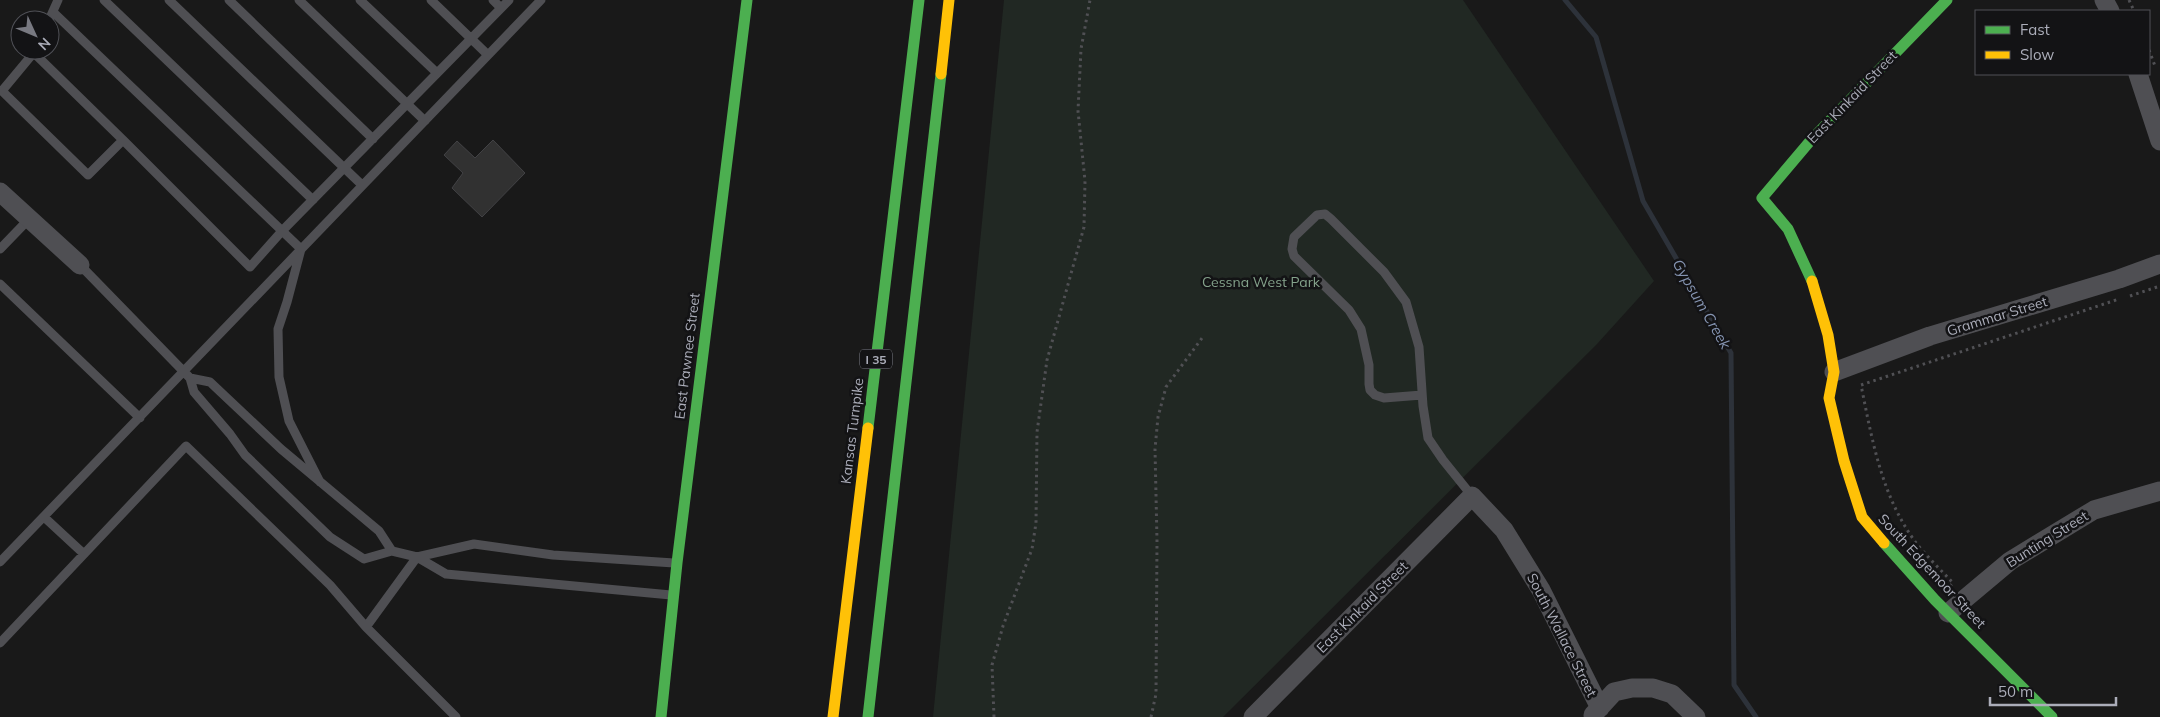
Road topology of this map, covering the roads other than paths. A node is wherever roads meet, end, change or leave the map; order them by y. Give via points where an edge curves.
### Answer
1 (104, 0) edge
2 (168, 0) edge
3 (229, 0) edge
4 (299, 0) edge
5 (360, 0) edge
6 (432, 0) edge
7 (493, 0) edge
8 (509, 0) edge
9 (541, 0) edge
10 (747, 0) edge
11 (919, 0) edge
12 (949, 0) edge
13 (1947, 0) edge
14 (501, 8) junction
15 (60, 24) edge
16 (471, 38) junction
17 (488, 55) junction
18 (29, 60) edge
19 (44, 60) edge
20 (437, 73) junction
21 (2138, 75) edge
22 (408, 104) junction
23 (425, 121) junction
24 (373, 139) junction
25 (123, 140) junction
26 (2160, 141) edge
27 (344, 168) junction
28 (362, 185) junction
29 (0, 192) edge
30 (1762, 198) joint
31 (313, 200) junction
32 (29, 219) junction
33 (282, 231) junction
34 (0, 248) edge
35 (301, 249) junction
36 (2160, 264) edge
37 (80, 265) joint
38 (0, 284) edge
39 (1834, 372) junction
40 (187, 375) junction
41 (1422, 395) junction
42 (140, 418) junction
43 (320, 482) junction
44 (2160, 491) edge
45 (1472, 496) junction
46 (44, 517) junction
47 (392, 551) junction
48 (84, 554) junction
49 (417, 557) junction
50 (0, 562) edge
51 (677, 563) junction
52 (673, 595) junction
53 (1942, 606) junction
54 (366, 627) junction
55 (0, 643) edge
56 (1595, 712) edge
57 (2043, 714) edge
58 (456, 717) edge
59 (661, 717) edge
60 (833, 717) edge
61 (868, 717) edge
62 (1253, 717) edge
63 (1696, 717) edge

1 - 31 lane
2 - 27 lane
3 - 24 lane
4 - 22 lane
5 - 20 lane
6 - 16 lane
7 - 14 lane
8 - 14 lane
9 - 17 lane
10 - 51 main road, East Pawnee Street
11 - 60 main road, Kansas Turnpike / I 35
12 - 61 main road, I 35
13 - 30 main road, East Kinkaid Street via 1811,140
14 - 16 lane
15 - 33 lane
16 - 17 lane
16 - 20 lane
17 - 23 lane
18 - 25 lane via 2,91 88,175
19 - 25 lane
20 - 22 lane
21 - 26 street
22 - 23 lane
22 - 24 lane
23 - 28 lane
24 - 27 lane
25 - 33 lane via 250,267
27 - 28 lane
27 - 31 lane
28 - 35 lane
29 - 32 street
30 - 39 main road, South Edgemoor Street via 1788,230 1811,279 1828,335
31 - 33 lane
32 - 34 lane
32 - 37 street
33 - 35 lane
35 - 40 lane
35 - 43 lane via 278,329 279,377 289,421
36 - 39 street, Grammar Street via 1930,336
37 - 40 lane
38 - 42 lane
39 - 53 main road, South Edgemoor Street via 1829,398 1844,461 1862,516
40 - 42 lane
40 - 43 lane via 210,382
40 - 47 lane via 194,392 245,455 330,537 364,559
41 - 41 lane via 1419,347 1406,302 1384,272 1332,219 1325,214 1317,215 1294,237 1294,256 1349,310 1361,329 1369,365 1370,390 1384,398
41 - 45 lane via 1428,438
42 - 46 lane
43 - 47 lane via 379,531
44 - 53 street, Bunting Street via 2094,510
45 - 56 street, South Wallace Street via 1504,530 1536,582
45 - 62 street, East Kinkaid Street
46 - 48 lane
46 - 50 lane
47 - 49 lane
48 - 54 lane via 186,446 330,585
48 - 55 lane
49 - 51 lane via 474,544 553,555
49 - 52 lane via 446,574
49 - 54 lane
51 - 52 main road, East Pawnee Street
52 - 59 main road, East Pawnee Street
53 - 57 main road, South Edgemoor Street
54 - 58 lane
56 - 63 street, South Wallace Street via 1614,692 1653,688 1672,694

